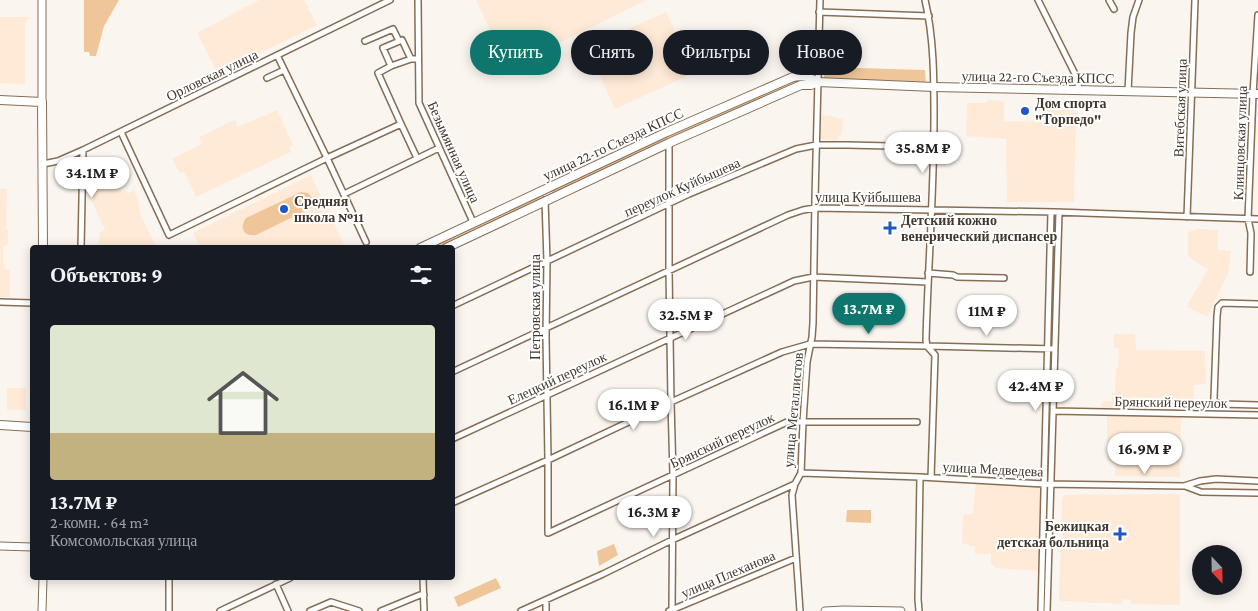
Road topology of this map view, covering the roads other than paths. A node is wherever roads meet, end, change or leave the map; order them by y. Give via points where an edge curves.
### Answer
1 (42, 0) edge
2 (390, 0) edge
3 (418, 0) edge
4 (820, 0) edge
5 (926, 0) edge
6 (1038, 0) edge
7 (1109, 0) edge
8 (1139, 0) edge
9 (1195, 0) edge
10 (1114, 10) dead end
11 (819, 12) junction
12 (1258, 15) edge
13 (929, 16) junction
14 (365, 41) dead end
15 (399, 41) junction
16 (277, 55) junction
17 (410, 58) junction
18 (418, 59) junction
19 (391, 66) junction
20 (284, 70) junction
21 (267, 78) dead end
22 (818, 82) junction
23 (934, 87) junction
24 (1079, 90) junction
25 (1128, 91) junction
26 (1192, 92) junction
27 (1255, 94) edge
28 (0, 100) edge
29 (42, 102) junction
30 (401, 124) junction
31 (121, 132) junction
32 (669, 143) junction
33 (816, 145) junction
34 (934, 147) junction
35 (439, 148) junction
36 (83, 150) junction
37 (327, 158) junction
38 (417, 158) junction
39 (43, 164) junction
40 (541, 190) junction
41 (344, 194) junction
42 (545, 200) junction
43 (668, 204) junction
44 (815, 208) junction
45 (932, 210) junction
46 (1051, 212) junction
47 (1059, 213) junction
48 (1187, 217) junction
49 (1248, 219) junction
50 (1258, 219) edge
51 (474, 222) junction
52 (366, 242) dead end
53 (43, 245) edge
54 (81, 245) edge
55 (426, 245) edge
56 (452, 245) edge
57 (547, 261) junction
58 (669, 271) junction
59 (1250, 272) dead end
60 (928, 273) junction
61 (813, 277) junction
62 (1004, 278) dead end
63 (928, 282) junction
64 (0, 302) edge
65 (30, 303) edge
66 (1258, 304) edge
67 (455, 305) edge
68 (546, 329) junction
69 (671, 337) junction
70 (810, 344) junction
71 (927, 346) junction
72 (1048, 348) junction
73 (1055, 349) junction
74 (455, 371) edge
75 (547, 396) junction
76 (671, 402) junction
77 (1258, 405) edge
78 (1053, 411) junction
79 (1258, 415) edge
80 (803, 422) junction
81 (917, 422) dead end
82 (0, 425) edge
83 (30, 426) edge
84 (455, 439) edge
85 (548, 460) junction
86 (801, 473) junction
87 (673, 475) junction
88 (920, 477) junction
89 (931, 478) junction
90 (1258, 481) edge
91 (795, 484) junction
92 (1044, 484) junction
93 (1051, 484) junction
94 (1184, 486) junction
95 (1258, 493) edge
96 (455, 502) edge
97 (548, 533) joint
98 (672, 540) junction
99 (0, 546) edge
100 (30, 547) edge
101 (796, 558) junction
102 (43, 580) edge
103 (169, 580) edge
104 (285, 580) edge
105 (423, 580) edge
106 (276, 584) junction
107 (424, 595) junction
108 (546, 600) junction
109 (671, 610) edge
110 (42, 611) edge
111 (169, 611) edge
112 (220, 611) edge
113 (288, 611) edge
114 (310, 611) edge
115 (359, 611) edge
116 (381, 611) edge
117 (424, 611) edge
118 (521, 611) edge
119 (546, 611) edge
120 (800, 611) edge
121 (825, 611) edge
122 (901, 611) edge
123 (919, 611) edge
124 (1041, 611) edge
125 (1047, 611) edge

1 - 29 main road
2 - 16 street, Орловская улица
3 - 18 street, Безымянная улица
4 - 11 street, улица Металлистов
5 - 13 street
6 - 24 street via 1077,78
7 - 10 street
8 - 25 street via 1131,33
9 - 26 street, Витебская улица
11 - 13 street
11 - 22 street, улица Металлистов
12 - 27 street, Клинцовская улица
13 - 23 street
14 - 15 street via 393,29
15 - 17 street via 402,40
15 - 19 street via 383,48
16 - 20 street
16 - 31 street, Орловская улица
17 - 18 street
17 - 19 street
18 - 35 street, Безымянная улица via 419,103
19 - 30 street via 378,73
20 - 21 street
20 - 37 street
22 - 23 main road, улица 22-го Съезда КПСС
22 - 32 main road, улица 22-го Съезда КПСС via 794,88
22 - 33 street, улица Металлистов
22 - 40 main road, улица 22-го Съезда КПСС via 803,76 793,78
23 - 24 main road, улица 22-го Съезда КПСС
23 - 34 street
24 - 25 main road, улица 22-го Съезда КПСС
25 - 26 main road, улица 22-го Съезда КПСС
26 - 27 main road, улица 22-го Съезда КПСС
26 - 48 street, Витебская улица
27 - 49 street, Клинцовская улица
28 - 29 main road
29 - 39 main road
30 - 37 street
30 - 38 street
31 - 36 street, Орловская улица
31 - 37 street via 169,235
32 - 42 main road, улица 22-го Съезда КПСС
32 - 43 street
33 - 34 street, переулок Куйбышева
33 - 43 street, переулок Куйбышева via 796,149
33 - 44 street, улица Металлистов
34 - 45 street
35 - 38 street
35 - 51 street, Безымянная улица
36 - 39 street, Орловская улица
36 - 54 street
37 - 41 street
38 - 41 street
39 - 53 main road
40 - 42 main road
40 - 51 main road, улица 22-го Съезда КПСС
41 - 52 street
42 - 56 main road, улица 22-го Съезда КПСС
42 - 57 street, Петровская улица
43 - 57 street, переулок Куйбышева
43 - 58 street
44 - 45 street, улица Куйбышева
44 - 58 street, улица Куйбышева via 788,215
44 - 61 street, улица Металлистов
45 - 46 street, улица Куйбышева
45 - 60 street
46 - 47 street, улица Куйбышева
46 - 72 street
47 - 48 street, улица Куйбышева
47 - 73 street
48 - 49 street, улица Куйбышева
49 - 50 street, улица Куйбышева
49 - 59 street, Клинцовская улица
51 - 55 main road, улица 22-го Съезда КПСС
57 - 67 street, переулок Куйбышева
57 - 68 street, Петровская улица
58 - 68 street, улица Куйбышева
58 - 69 street
60 - 62 street
60 - 63 street
61 - 63 street, Елецкий переулок
61 - 69 street, Елецкий переулок via 794,281
61 - 70 street, улица Металлистов
63 - 71 street
64 - 65 street
66 - 77 street via 1222,303 1218,307 1214,401
68 - 74 street, улица Куйбышева
68 - 75 street, Петровская улица
69 - 75 street, Елецкий переулок
69 - 76 street
70 - 71 street
70 - 76 street via 782,352
70 - 80 street, улица Металлистов
71 - 72 street
71 - 89 street via 934,356
72 - 73 street
72 - 92 street
73 - 78 street
75 - 84 street, Елецкий переулок
75 - 85 street, Петровская улица
76 - 85 street
76 - 87 street
78 - 79 street, Брянский переулок
78 - 93 street
80 - 81 street, Брянский переулок
80 - 86 street, улица Металлистов
80 - 87 street, Брянский переулок via 787,422
82 - 83 main road
85 - 96 street
85 - 97 street, Петровская улица
86 - 88 street, улица Медведева
86 - 91 street, улица Металлистов
87 - 97 street, Брянский переулок
87 - 98 street
88 - 89 street, улица Медведева
88 - 123 street
89 - 92 street, улица Медведева
90 - 94 street, улица Медведева via 1216,479
91 - 98 street
91 - 101 street, улица Металлистов via 792,499
92 - 93 street, улица Медведева
92 - 124 street
93 - 94 street, улица Медведева
93 - 125 street
94 - 95 street, улица Медведева via 1201,492
98 - 108 street
98 - 109 street
99 - 100 main road
101 - 109 street, улица Плеханова
101 - 120 street, улица Металлистов
102 - 110 main road
103 - 111 street
104 - 106 street
105 - 107 street
106 - 112 street
106 - 113 street
107 - 116 street
107 - 117 street
108 - 118 street
108 - 119 street
114 - 115 street via 331,602
121 - 122 main road

